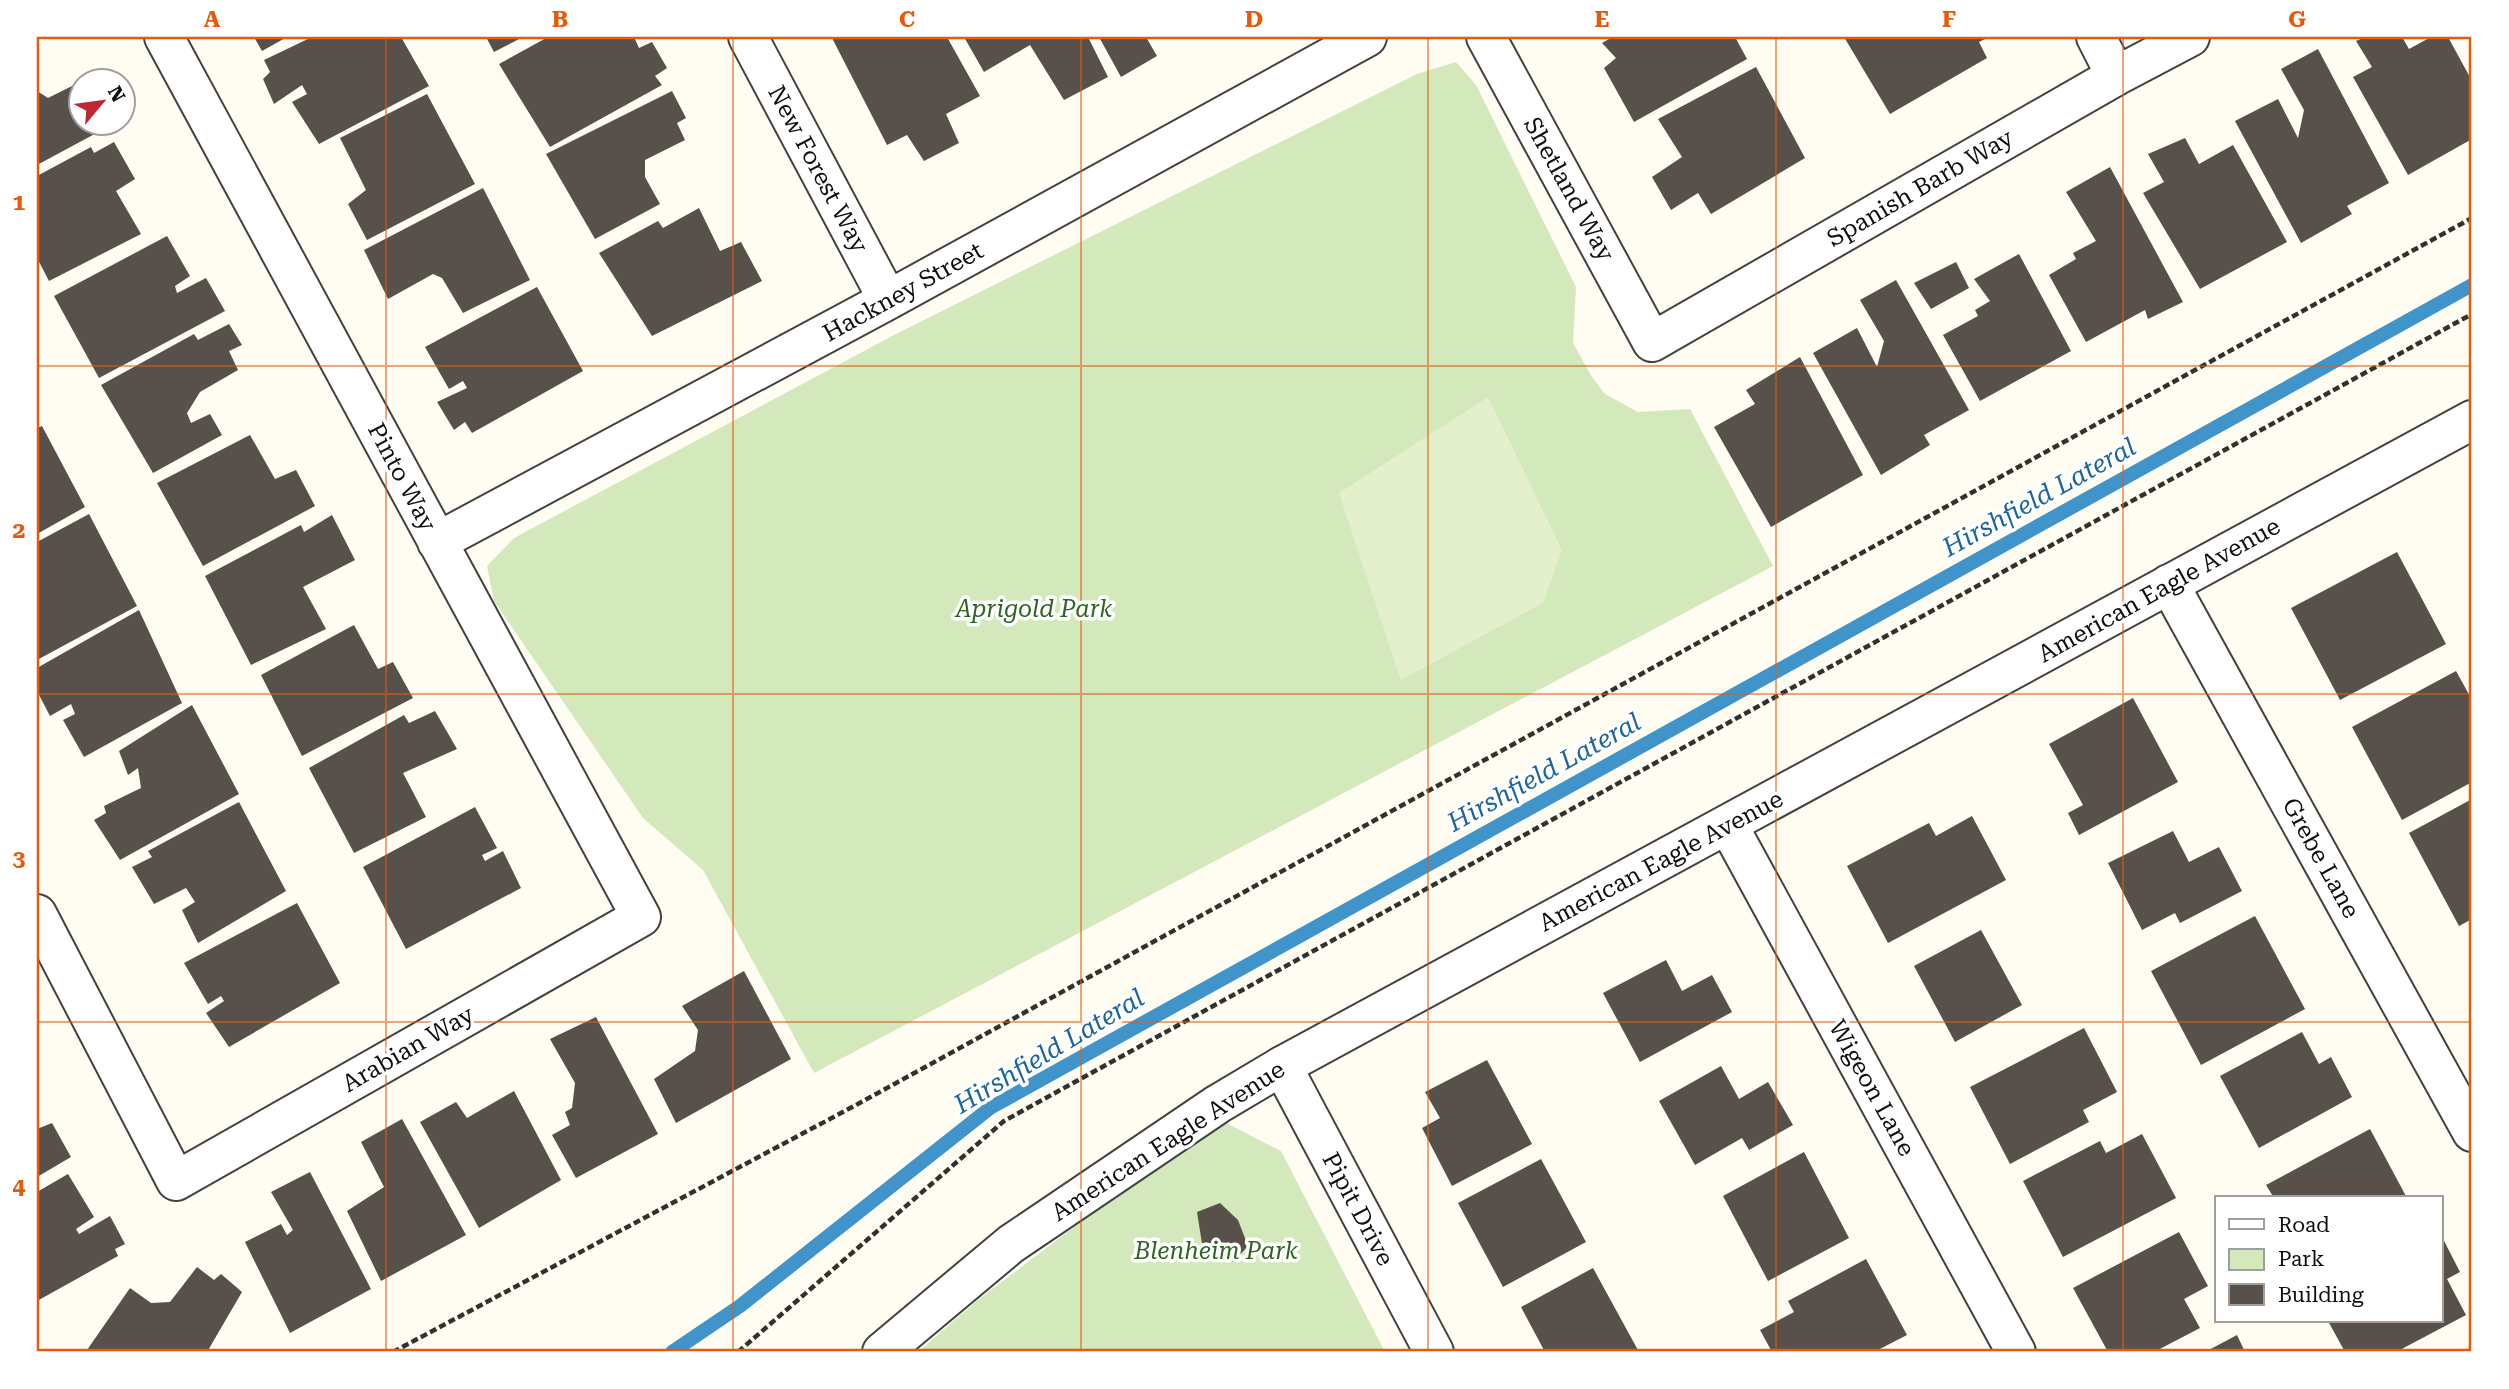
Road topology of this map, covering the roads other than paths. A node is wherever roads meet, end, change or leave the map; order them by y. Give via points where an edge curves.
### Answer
1 (164, 37) edge
2 (748, 37) edge
3 (1367, 37) edge
4 (1486, 37) edge
5 (2096, 37) edge
6 (2190, 37) edge
7 (2116, 76) junction
8 (888, 300) junction
9 (1652, 342) joint
10 (2472, 420) edge
11 (437, 542) junction
12 (2169, 584) junction
13 (1728, 825) junction
14 (37, 914) edge
15 (641, 917) joint
16 (1282, 1066) junction
17 (2472, 1132) edge
18 (882, 1352) edge
19 (1434, 1352) edge
20 (2016, 1352) edge

1 - 11 street, Pinto Way
2 - 8 street, New Forest Way
3 - 8 street, Hackney Street
4 - 9 street, Shetland Way
5 - 7 street
6 - 7 street, Spanish Barb Way
7 - 9 street, Spanish Barb Way
8 - 11 street, Hackney Street
10 - 12 street, American Eagle Avenue
11 - 15 street, Pinto Way
12 - 13 street, American Eagle Avenue
12 - 17 street, Grebe Lane
13 - 16 street, American Eagle Avenue
13 - 20 street, Wigeon Lane
14 - 15 street, Arabian Way via 176,1181
16 - 18 street, American Eagle Avenue via 1217,1104 1011,1244
16 - 19 street, Pipit Drive

